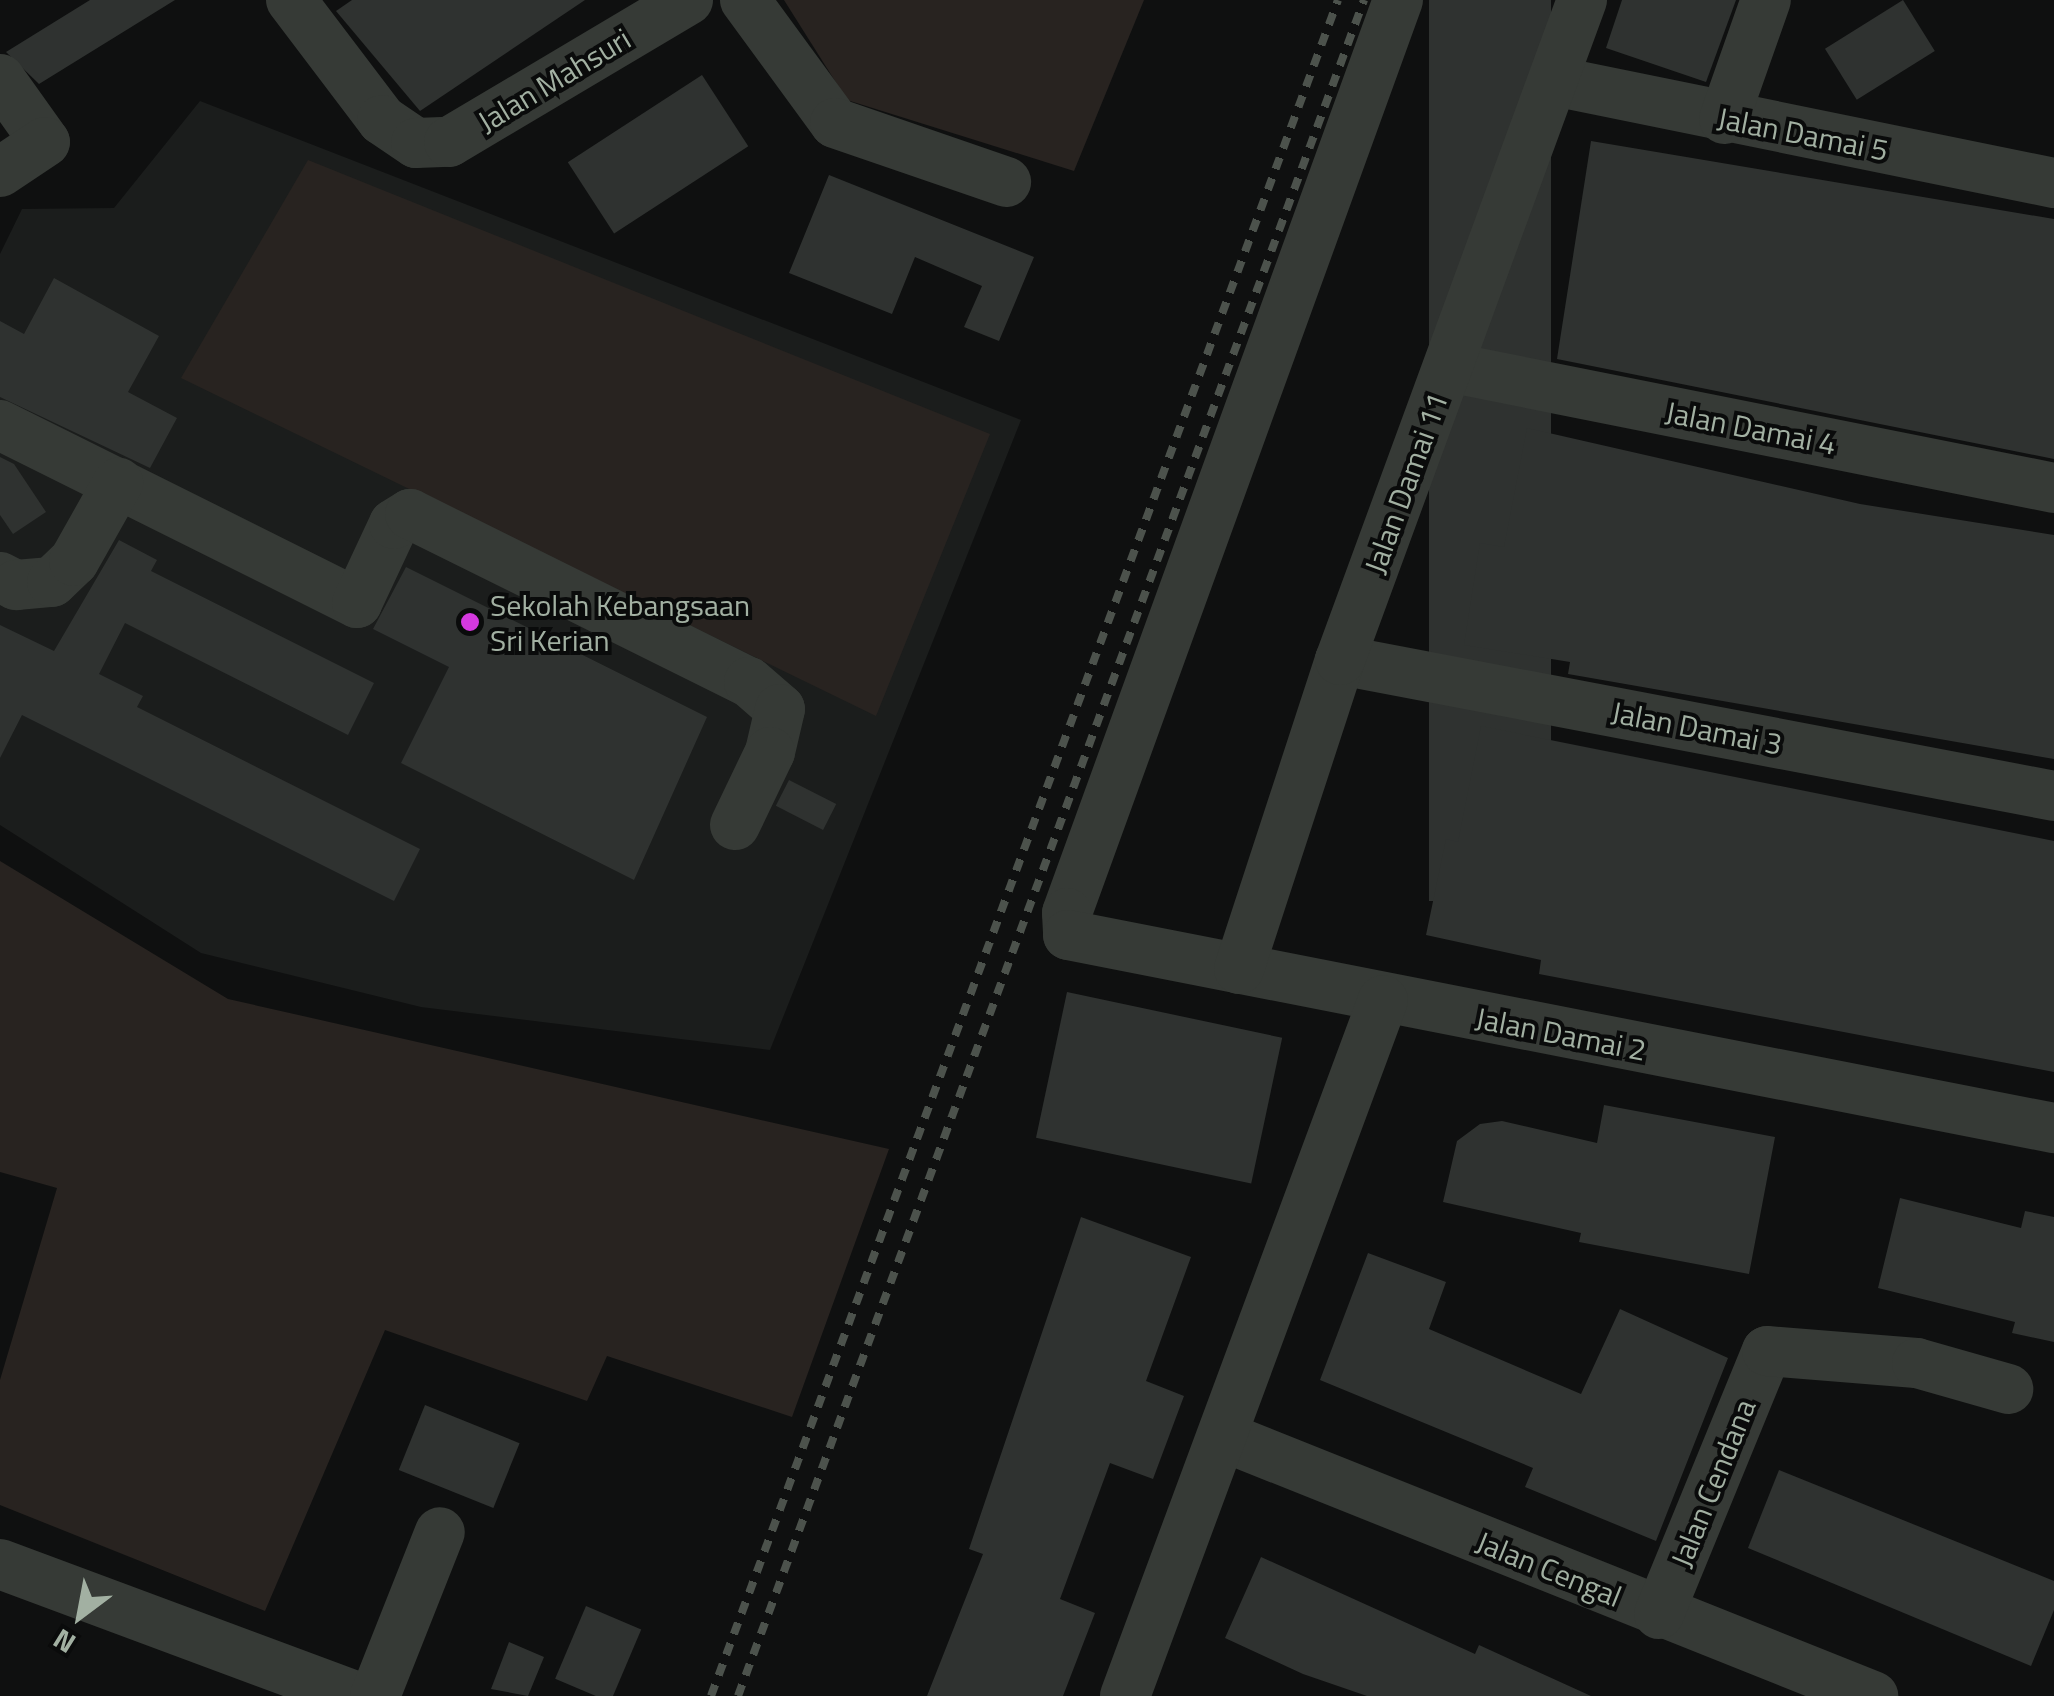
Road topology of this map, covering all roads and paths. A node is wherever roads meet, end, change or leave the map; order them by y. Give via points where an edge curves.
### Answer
1 (688, 0) edge
2 (745, 0) edge
3 (1398, 0) edge
4 (1582, 0) edge
5 (1766, 0) edge
6 (305, 5) edge
7 (0, 78) edge
8 (1554, 81) junction
9 (1724, 120) junction
10 (0, 172) edge
11 (1006, 182) dead end
12 (2054, 183) edge
13 (1448, 368) junction
14 (0, 424) edge
15 (118, 484) junction
16 (2054, 488) edge
17 (0, 577) edge
18 (1340, 660) junction
19 (2054, 796) edge
20 (735, 825) dead end
21 (1239, 969) junction
22 (1383, 1000) junction
23 (2054, 1128) edge
24 (2008, 1389) dead end
25 (1227, 1438) junction
26 (440, 1532) dead end
27 (0, 1564) edge
28 (1659, 1614) junction
29 (354, 1696) edge
30 (375, 1696) edge
31 (1125, 1696) edge
32 (1872, 1696) edge

1 - 6 street, Jalan Mahsuri via 449,142 416,143 382,120
2 - 11 street via 835,122
3 - 21 street, Jalan Damai 2 via 1066,913 1068,936
4 - 8 street, Jalan Damai 11
5 - 9 street
7 - 10 street via 46,142
8 - 9 street, Jalan Damai 5
8 - 13 street, Jalan Damai 11
9 - 12 street, Jalan Damai 5
13 - 16 street, Jalan Damai 4
13 - 18 street, Jalan Damai 11
14 - 15 street
15 - 17 street via 74,561 52,582 16,585
15 - 20 street via 357,603 394,524 410,514 749,682 780,709 770,752
18 - 19 street, Jalan Damai 3
18 - 21 street, Jalan Damai 11
21 - 22 street, Jalan Damai 2
22 - 23 street, Jalan Damai 2
22 - 25 street
24 - 28 street, Jalan Cendana via 1918,1363 1766,1351
25 - 28 street, Jalan Cengal
25 - 31 street
26 - 30 street
27 - 29 street
28 - 32 street, Jalan Cengal

